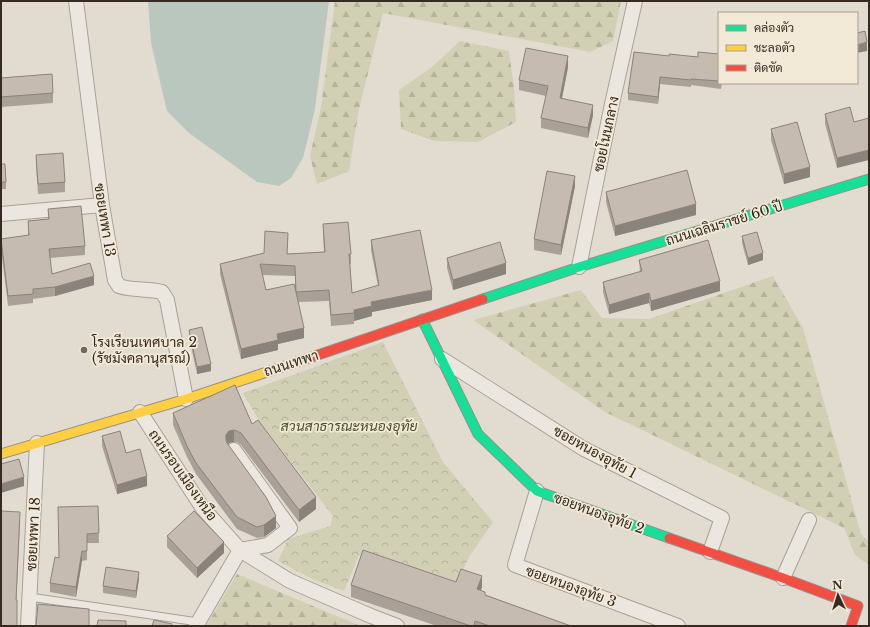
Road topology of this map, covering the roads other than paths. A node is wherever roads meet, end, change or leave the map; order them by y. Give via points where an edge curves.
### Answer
1 (76, 1) edge
2 (635, 1) edge
3 (869, 179) edge
4 (102, 205) junction
5 (1, 214) edge
6 (579, 267) junction
7 (422, 319) junction
8 (442, 359) junction
9 (186, 399) junction
10 (140, 412) junction
11 (37, 443) junction
12 (234, 450) edge
13 (1, 454) edge
14 (537, 490) junction
15 (809, 520) dead end
16 (240, 550) junction
17 (710, 552) junction
18 (784, 578) junction
19 (30, 597) junction
20 (370, 621) edge
21 (197, 624) edge
22 (28, 626) edge
23 (397, 626) edge
24 (678, 626) edge
25 (851, 626) edge

1 - 4 street, ซอยเทพา 13
2 - 6 street, ซอยโนนกลาง
3 - 6 street, ถนนเฉลิมราชย์ 60 ปี
4 - 5 street
4 - 9 street, ซอยเทพา 13 via 115,280 119,286 162,292 167,300
6 - 7 street, ถนนเทพา
7 - 8 street, ซอยหนองอุทัย 2
7 - 9 street, ถนนเทพา via 375,340
8 - 14 street, ซอยหนองอุทัย 2 via 478,434
8 - 17 street, ซอยหนองอุทัย 1 via 584,449 722,518
9 - 10 street, ถนนเทพา
10 - 11 street, ถนนเทพา
10 - 16 street, ถนนรอบเมืองเหนือ via 202,507
11 - 13 street, ถนนเทพา
11 - 19 street, ซอยเทพา 18
12 - 16 street via 290,528 268,545
14 - 17 street, ซอยหนองอุทัย 2
14 - 24 street, ซอยหนองอุทัย 3 via 515,565
15 - 18 street
16 - 20 street, ถนนรอบเมืองเหนือ via 290,581
16 - 21 street
17 - 18 street, ซอยหนองอุทัย 2
18 - 25 street, ซอยหนองอุทัย 2 via 858,606
19 - 21 lane
19 - 22 street, ซอยเทพา 18
20 - 23 street, ถนนรอบเมืองเหนือ

